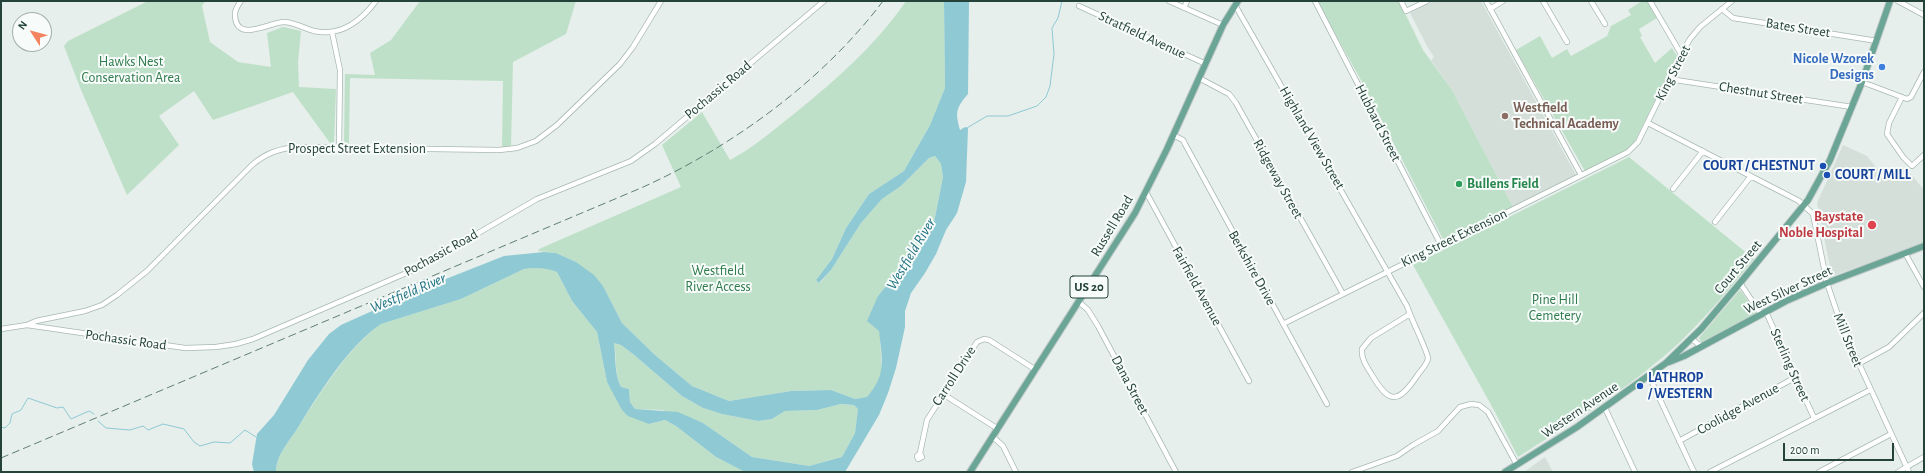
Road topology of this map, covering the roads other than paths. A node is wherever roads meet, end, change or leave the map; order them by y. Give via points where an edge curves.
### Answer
1 (241, 1) edge
2 (376, 1) edge
3 (661, 1) edge
4 (824, 1) edge
5 (1169, 1) edge
6 (1187, 1) edge
7 (1315, 1) edge
8 (1401, 1) edge
9 (1426, 1) edge
10 (1486, 1) edge
11 (1503, 1) edge
12 (1543, 1) edge
13 (1591, 1) edge
14 (1650, 1) edge
15 (1732, 1) edge
16 (1890, 1) edge
17 (1898, 1) edge
18 (1237, 3) edge
19 (1079, 6) dead end
20 (1184, 8) junction
21 (1490, 9) junction
22 (1722, 9) junction
23 (1924, 15) edge
24 (1605, 24) dead end
25 (1223, 25) junction
26 (332, 32) junction
27 (1877, 41) junction
28 (1567, 42) dead end
29 (1681, 54) junction
30 (1206, 64) junction
31 (1924, 72) edge
32 (1199, 78) junction
33 (1669, 79) junction
34 (1862, 82) junction
35 (1902, 97) junction
36 (1852, 107) junction
37 (1648, 123) junction
38 (1173, 135) junction
39 (339, 148) junction
40 (1703, 151) junction
41 (1626, 154) joint
42 (1924, 155) edge
43 (1581, 175) junction
44 (1751, 176) junction
45 (1673, 189) dead end
46 (1146, 192) junction
47 (1804, 205) junction
48 (1715, 222) dead end
49 (1441, 245) junction
50 (1924, 246) edge
51 (1904, 253) junction
52 (1388, 271) junction
53 (1740, 283) junction
54 (1827, 283) junction
55 (1924, 288) edge
56 (1343, 294) junction
57 (1080, 302) junction
58 (1763, 313) junction
59 (1924, 313) edge
60 (1410, 314) junction
61 (1283, 324) junction
62 (26, 325) junction
63 (1, 329) edge
64 (1692, 339) junction
65 (1705, 346) junction
66 (1666, 364) junction
67 (1858, 364) junction
68 (1036, 370) junction
69 (1649, 376) junction
70 (1796, 377) junction
71 (1249, 381) dead end
72 (1870, 390) junction
73 (943, 394) junction
74 (1327, 404) dead end
75 (1605, 408) junction
76 (1814, 418) junction
77 (998, 429) junction
78 (1890, 434) junction
79 (993, 437) junction
80 (1679, 441) junction
81 (920, 453) dead end
82 (1924, 457) edge
83 (1517, 464) junction
84 (1367, 470) edge
85 (1908, 470) edge
86 (970, 472) edge
87 (1016, 472) edge
88 (1176, 472) edge
89 (1352, 472) edge
90 (1505, 472) edge
91 (1635, 472) edge
92 (1694, 472) edge
93 (1710, 472) edge
94 (1819, 472) edge
95 (1898, 472) edge

1 - 26 street via 236,7 235,18 246,30 256,30 272,23 284,22 317,31
2 - 26 street via 359,20
3 - 39 street, Prospect Street Extension via 620,64 536,142 499,150
4 - 62 street, Pochassic Road via 655,144 631,161 537,199 418,268 253,339 216,347 185,348
5 - 20 street
6 - 20 street
7 - 49 street, Hubbard Street
8 - 9 street via 1406,11
10 - 21 street
11 - 21 street
12 - 28 street
13 - 24 street
14 - 29 street
15 - 22 street, King Street
16 - 27 main road, Court Street
17 - 23 street
18 - 25 main road, Russell Road / US 20
18 - 52 street, Highland View Street
19 - 30 street, Stratfield Avenue
20 - 25 street
21 - 43 street
22 - 27 street, Bates Street via 1733,18
22 - 29 street, King Street via 1700,27
25 - 30 main road, Russell Road / US 20
26 - 39 street via 340,70
27 - 34 main road, Court Street
29 - 33 street, King Street
30 - 32 main road, Russell Road / US 20
31 - 35 street via 1911,97
32 - 38 main road, Russell Road / US 20
32 - 56 street, Ridgeway Street via 1229,94 1236,103
33 - 36 street, Chestnut Street
33 - 37 street, King Street
34 - 35 street
34 - 36 main road, Court Street
35 - 42 street via 1887,130 1892,142 1912,166
36 - 47 main road, Court Street via 1831,157
37 - 40 street
37 - 41 street, King Street via 1635,146
38 - 46 main road, Russell Road / US 20
38 - 61 street, Berkshire Drive via 1185,144
39 - 62 street, Prospect Street Extension via 287,148 262,157 147,271 117,296 89,309
40 - 44 street
40 - 45 street
41 - 43 street, King Street Extension
43 - 49 street, King Street Extension
44 - 47 street
44 - 48 street
46 - 57 main road, Russell Road / US 20
46 - 71 street, Fairfield Avenue
47 - 53 main road, Court Street
47 - 54 street, Mill Street via 1812,214
49 - 52 street, King Street Extension
50 - 51 main road, West Silver Street
51 - 54 main road, West Silver Street
51 - 55 street
52 - 56 street, King Street Extension
52 - 60 street, Highland View Street
53 - 58 street, Sterling Street
53 - 64 main road, Court Street
54 - 58 main road, West Silver Street
54 - 67 street, Mill Street
56 - 61 street, King Street Extension
57 - 68 main road, Russell Road / US 20
57 - 88 street, Dana Street via 1098,326
58 - 65 main road, West Silver Street
58 - 70 street, Sterling Street
59 - 67 street via 1889,348
60 - 60 street via 1371,338 1362,349 1362,358 1380,389 1397,397 1405,393 1427,361 1427,352
61 - 74 street, Berkshire Drive
62 - 63 street, Pochassic Road
64 - 65 street
64 - 66 main road, Court Street
65 - 66 main road, West Silver Street
66 - 69 main road, Western Avenue
67 - 72 street, Mill Street
68 - 73 street, Carroll Drive via 991,341 981,340 973,347
68 - 77 main road, Russell Road / US 20
69 - 75 main road, Western Avenue
69 - 80 street
70 - 76 street, Sterling Street
70 - 80 street, Coolidge Avenue
72 - 76 street
72 - 78 street, Mill Street
73 - 77 street
73 - 81 street, Carroll Drive via 924,425
75 - 83 main road, Western Avenue
75 - 91 street
76 - 93 street
77 - 79 main road, Russell Road / US 20
78 - 85 street, Mill Street
78 - 94 street
79 - 86 main road, Russell Road / US 20
79 - 87 street via 1003,446
80 - 92 street
82 - 85 street
83 - 84 street via 1488,412 1483,407 1471,404 1460,407 1438,431 1397,456
83 - 90 main road, Western Avenue
84 - 89 street
85 - 95 street

